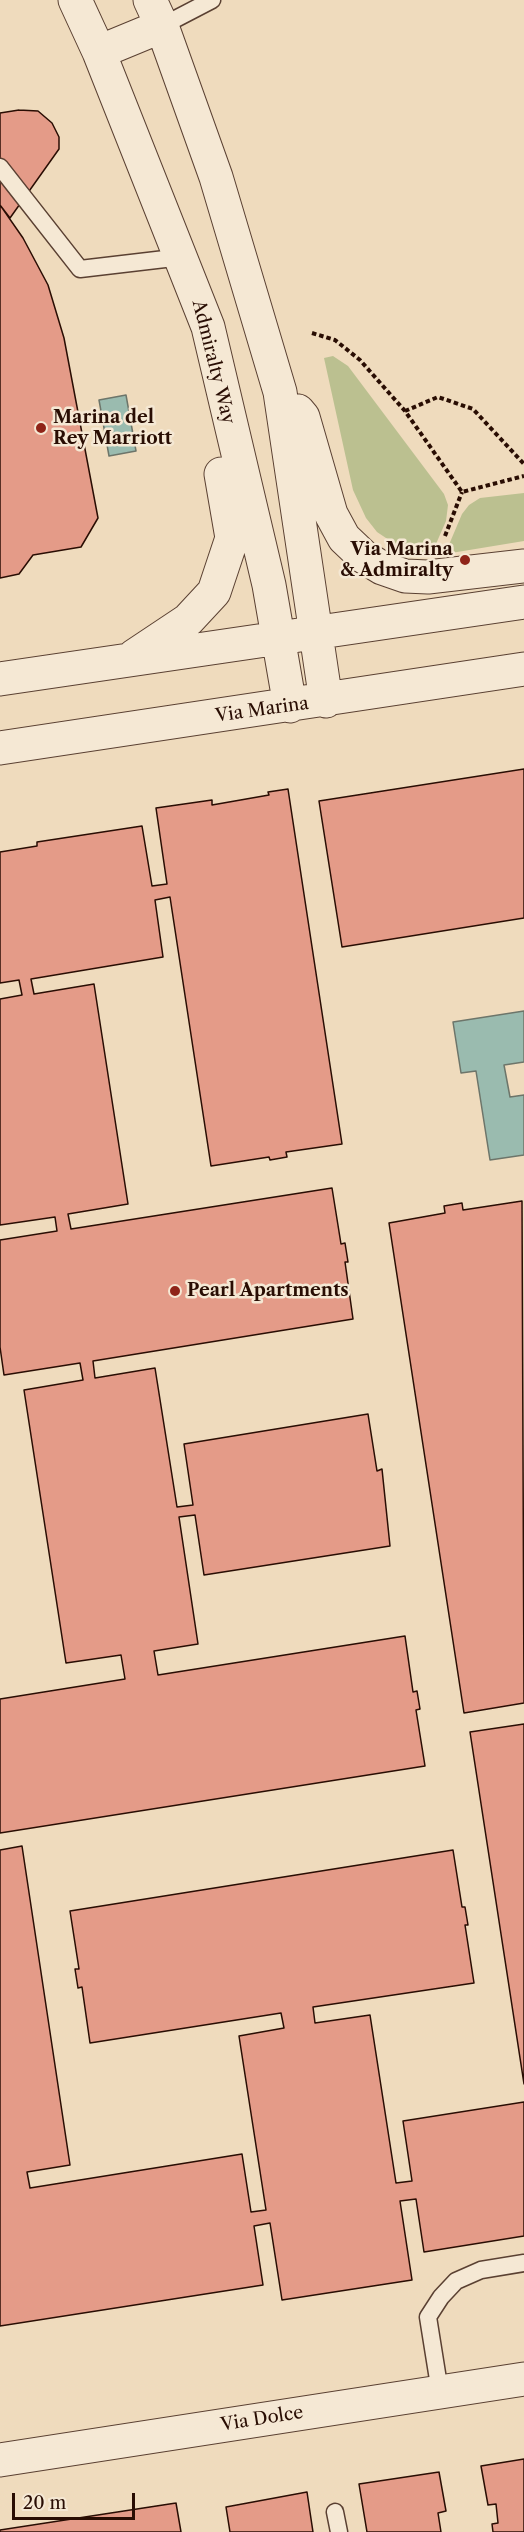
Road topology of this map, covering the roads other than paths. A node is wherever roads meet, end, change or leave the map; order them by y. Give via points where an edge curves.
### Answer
1 (75, 0) edge
2 (212, 0) edge
3 (156, 13) edge
4 (99, 52) junction
5 (0, 167) edge
6 (182, 257) junction
7 (216, 373) junction
8 (280, 392) junction
9 (524, 566) edge
10 (524, 602) edge
11 (314, 634) junction
12 (279, 639) junction
13 (126, 661) junction
14 (524, 669) edge
15 (0, 679) edge
16 (326, 701) junction
17 (290, 706) junction
18 (0, 748) edge
19 (524, 2263) edge
20 (524, 2379) edge
21 (440, 2392) junction
22 (0, 2460) edge
23 (336, 2512) dead end
24 (339, 2532) edge

1 - 4 street, Admiralty Way
2 - 3 lane
3 - 4 street
3 - 8 street via 216,177
4 - 6 street, Admiralty Way
5 - 6 lane via 80,269
6 - 7 street, Admiralty Way via 208,327
7 - 12 street, Admiralty Way
7 - 13 street via 209,404 232,538 214,592 188,620
8 - 9 street via 303,417 331,514 344,538 364,557 405,576
8 - 11 street
10 - 11 street
11 - 12 street
11 - 16 street
12 - 13 street
12 - 17 street, Admiralty Way
13 - 15 street
14 - 16 street, Via Marina
16 - 17 street, Via Marina
17 - 18 street, Via Marina
19 - 21 lane via 481,2270 456,2281 441,2297 428,2317
20 - 21 street, Via Dolce
21 - 22 street, Via Dolce
23 - 24 lane

